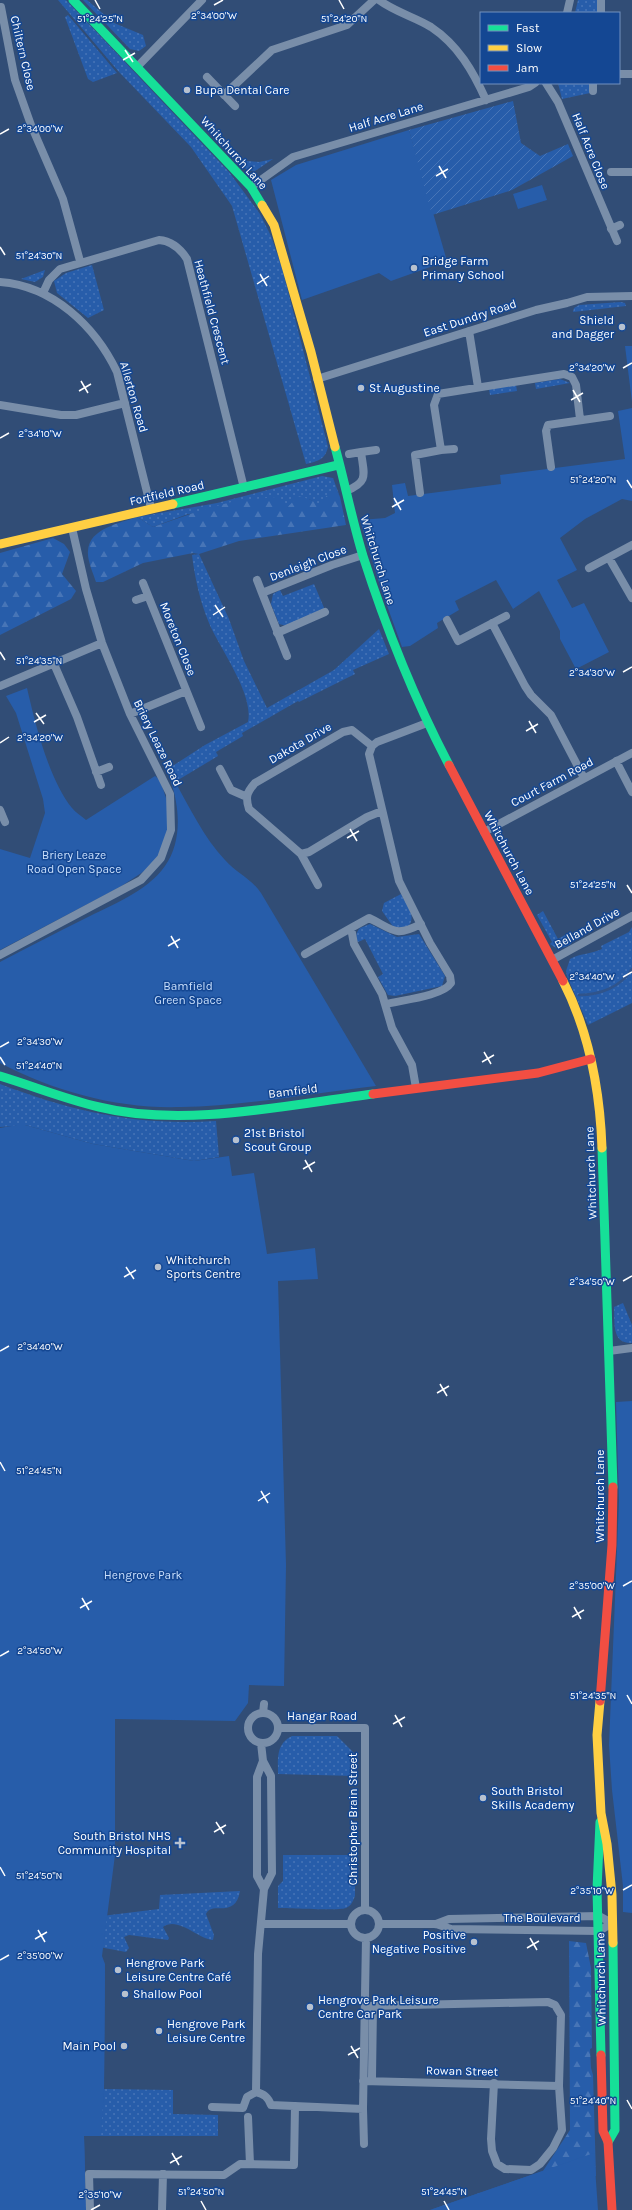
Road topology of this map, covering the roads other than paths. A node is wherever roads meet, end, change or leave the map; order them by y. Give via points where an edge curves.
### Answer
1 (73, 0) edge
2 (202, 0) edge
3 (374, 0) edge
4 (379, 0) edge
5 (570, 0) edge
6 (601, 0) edge
7 (1, 7) edge
8 (567, 12) edge
9 (601, 12) edge
10 (137, 67) junction
11 (620, 74) edge
12 (632, 74) edge
13 (207, 77) dead end
14 (534, 84) edge
15 (547, 84) edge
16 (224, 95) junction
17 (486, 100) junction
18 (235, 106) dead end
19 (610, 172) dead end
20 (632, 172) edge
21 (251, 187) junction
22 (620, 225) dead end
23 (611, 229) junction
24 (617, 241) dead end
25 (80, 261) junction
26 (0, 282) edge
27 (43, 293) junction
28 (632, 296) edge
29 (469, 331) junction
30 (317, 379) junction
31 (478, 386) junction
32 (125, 403) junction
33 (0, 405) edge
34 (610, 416) dead end
35 (580, 419) junction
36 (454, 449) dead end
37 (376, 450) dead end
38 (441, 450) junction
39 (361, 452) junction
40 (349, 454) dead end
41 (338, 465) junction
42 (551, 467) dead end
43 (244, 488) junction
44 (346, 491) junction
45 (420, 493) dead end
46 (151, 508) junction
47 (72, 528) junction
48 (0, 544) edge
49 (632, 546) edge
50 (363, 555) junction
51 (609, 558) junction
52 (589, 568) dead end
53 (257, 580) dead end
54 (143, 583) dead end
55 (262, 593) junction
56 (148, 596) junction
57 (632, 598) edge
58 (136, 600) dead end
59 (325, 612) dead end
60 (506, 616) dead end
61 (447, 620) dead end
62 (492, 623) junction
63 (278, 633) junction
64 (102, 643) junction
65 (287, 656) dead end
66 (54, 664) junction
67 (0, 686) edge
68 (186, 691) junction
69 (130, 714) junction
70 (427, 722) junction
71 (201, 727) dead end
72 (372, 746) junction
73 (632, 753) edge
74 (616, 761) junction
75 (110, 767) dead end
76 (220, 769) dead end
77 (96, 772) junction
78 (584, 778) junction
79 (101, 785) dead end
80 (632, 792) edge
81 (247, 797) junction
82 (0, 810) edge
83 (382, 811) junction
84 (5, 822) dead end
85 (484, 832) junction
86 (301, 854) junction
87 (318, 885) dead end
88 (632, 916) edge
89 (421, 924) junction
90 (351, 928) junction
91 (305, 954) dead end
92 (0, 955) edge
93 (552, 960) junction
94 (386, 1004) junction
95 (591, 1059) junction
96 (0, 1076) edge
97 (416, 1088) junction
98 (632, 1348) edge
99 (609, 1351) junction
100 (264, 1704) dead end
101 (263, 1713) junction
102 (279, 1728) junction
103 (365, 1728) joint
104 (261, 1743) junction
105 (263, 1761) junction
106 (601, 1813) junction
107 (264, 1889) junction
108 (365, 1909) junction
109 (599, 1916) junction
110 (612, 1923) junction
111 (261, 1924) junction
112 (351, 1924) junction
113 (379, 1924) junction
114 (436, 1924) junction
115 (599, 1931) junction
116 (366, 1938) junction
117 (369, 2006) junction
118 (372, 2077) dead end
119 (363, 2081) junction
120 (494, 2083) junction
121 (559, 2086) junction
122 (256, 2092) junction
123 (295, 2106) junction
124 (212, 2107) dead end
125 (363, 2109) junction
126 (248, 2117) dead end
127 (608, 2142) junction
128 (364, 2144) dead end
129 (250, 2164) junction
130 (163, 2174) junction
131 (90, 2210) edge
132 (162, 2210) edge
133 (612, 2210) edge

1 - 10 street, Whitchurch Lane
2 - 10 street
3 - 16 street via 347,25 272,50
4 - 17 street via 430,27 446,39 476,77
5 - 8 street
6 - 9 street
7 - 25 street, Chiltern Close via 15,80 63,199
10 - 21 street, Whitchurch Lane
11 - 12 street
13 - 16 street
14 - 17 street, Half Acre Lane
15 - 23 street, Half Acre Close via 558,102
16 - 18 street
17 - 21 street, Half Acre Lane via 293,157
19 - 20 street
21 - 30 street, Whitchurch Lane via 274,225 282,248
22 - 23 street
23 - 24 street, Half Acre Close
25 - 27 street, Heathfield Crescent via 56,272
25 - 43 street, Heathfield Crescent via 158,240 168,241 181,250 186,259
26 - 27 street, Allerton Road
27 - 32 street, Allerton Road via 63,305 86,325 97,339 117,372
28 - 29 street, East Dundry Road via 587,297
29 - 30 street, East Dundry Road
29 - 31 street
30 - 41 street, Whitchurch Lane
31 - 35 street via 564,374 572,377 576,385
31 - 38 street via 438,394 435,400
32 - 33 street via 76,415
32 - 46 street, Allerton Road
34 - 35 street
35 - 42 street via 548,425 546,432
36 - 38 street
37 - 39 street
38 - 45 street via 415,455
39 - 40 street
39 - 44 street via 363,481
41 - 43 street, Fortfield Road
41 - 44 street, Whitchurch Lane
43 - 46 street, Fortfield Road
44 - 50 street, Whitchurch Lane
46 - 47 street, Fortfield Road
47 - 48 street, Fortfield Road
47 - 64 street, Briery Leaze Road
49 - 51 street
50 - 55 street, Denleigh Close
50 - 70 street, Whitchurch Lane via 387,628 409,685
51 - 52 street
51 - 57 street
53 - 55 street, Denleigh Close
54 - 56 street, Moreton Close
55 - 63 street, Denleigh Close
56 - 58 street, Moreton Close
56 - 68 street, Moreton Close
59 - 63 street
60 - 62 street
61 - 62 street via 458,641
62 - 78 street via 525,686 551,715
63 - 65 street, Denleigh Close
64 - 66 street
64 - 69 street, Briery Leaze Road
66 - 67 street
66 - 77 street via 77,717
68 - 69 street, Moreton Close
68 - 71 street, Moreton Close
69 - 92 street, Briery Leaze Road via 170,794 171,830 161,858 141,880 123,891
70 - 72 street
70 - 85 street, Whitchurch Lane
72 - 81 street, Dakota Drive via 352,730 343,732 255,783 248,791
72 - 83 street via 369,759
73 - 74 street, Court Farm Road
74 - 78 street, Court Farm Road
74 - 80 street
75 - 77 street
76 - 81 street via 232,790
77 - 79 street
78 - 85 street, Court Farm Road
81 - 86 street via 249,809
82 - 84 street
83 - 86 street
83 - 89 street via 396,874
85 - 93 street, Whitchurch Lane
86 - 87 street
88 - 93 street, Belland Drive
89 - 90 street via 400,933 369,918
89 - 94 street via 450,976 451,983 448,988 435,993
90 - 91 street
90 - 94 street via 354,944
93 - 95 street, Whitchurch Lane via 575,1008
94 - 97 street via 392,1028 412,1065
95 - 97 street, Bamfield via 538,1073
95 - 99 street, Whitchurch Lane via 601,1120
96 - 97 street, Bamfield via 99,1107 131,1112 196,1116
98 - 99 street
99 - 106 street, Whitchurch Lane via 613,1455 612,1545 598,1722
100 - 101 street
101 - 102 street via 275,1719
101 - 104 street via 251,1719 248,1728 253,1740
102 - 103 street, Hangar Road
102 - 104 street via 274,1739
103 - 108 street, Christopher Brain Street
104 - 105 street
105 - 107 street via 257,1777 257,1876
105 - 107 street via 271,1776 272,1794 272,1873
106 - 109 street, Whitchurch Lane via 598,1837
106 - 110 street, Whitchurch Lane via 607,1844
107 - 111 street
108 - 112 street via 353,1916
108 - 113 street via 377,1916
109 - 110 street, The Boulevard
109 - 114 street, The Boulevard via 449,1919
109 - 115 street, Whitchurch Lane
110 - 115 street
110 - 127 street, Whitchurch Lane via 615,2130
111 - 112 street
111 - 122 street via 258,1954
112 - 116 street via 353,1932
113 - 114 street, The Boulevard
113 - 116 street via 374,1935
114 - 115 street, The Boulevard via 451,1929
115 - 127 street, Whitchurch Lane via 603,2131
116 - 117 street
117 - 118 street
117 - 119 street
117 - 121 street via 548,2002 555,2005 561,2015
119 - 120 street, Rowan Street
119 - 125 street
120 - 121 street, Rowan Street
120 - 121 street via 492,2152 497,2164 505,2169 518,2171 531,2170 540,2164 553,2148 562,2130
122 - 123 street via 268,2098 271,2105
122 - 124 street via 247,2097 243,2108
123 - 125 street
123 - 129 street via 294,2165
125 - 128 street
126 - 129 street
127 - 133 street, Whitchurch Lane
129 - 130 street via 240,2164 224,2175
130 - 131 street via 89,2174
130 - 132 street

